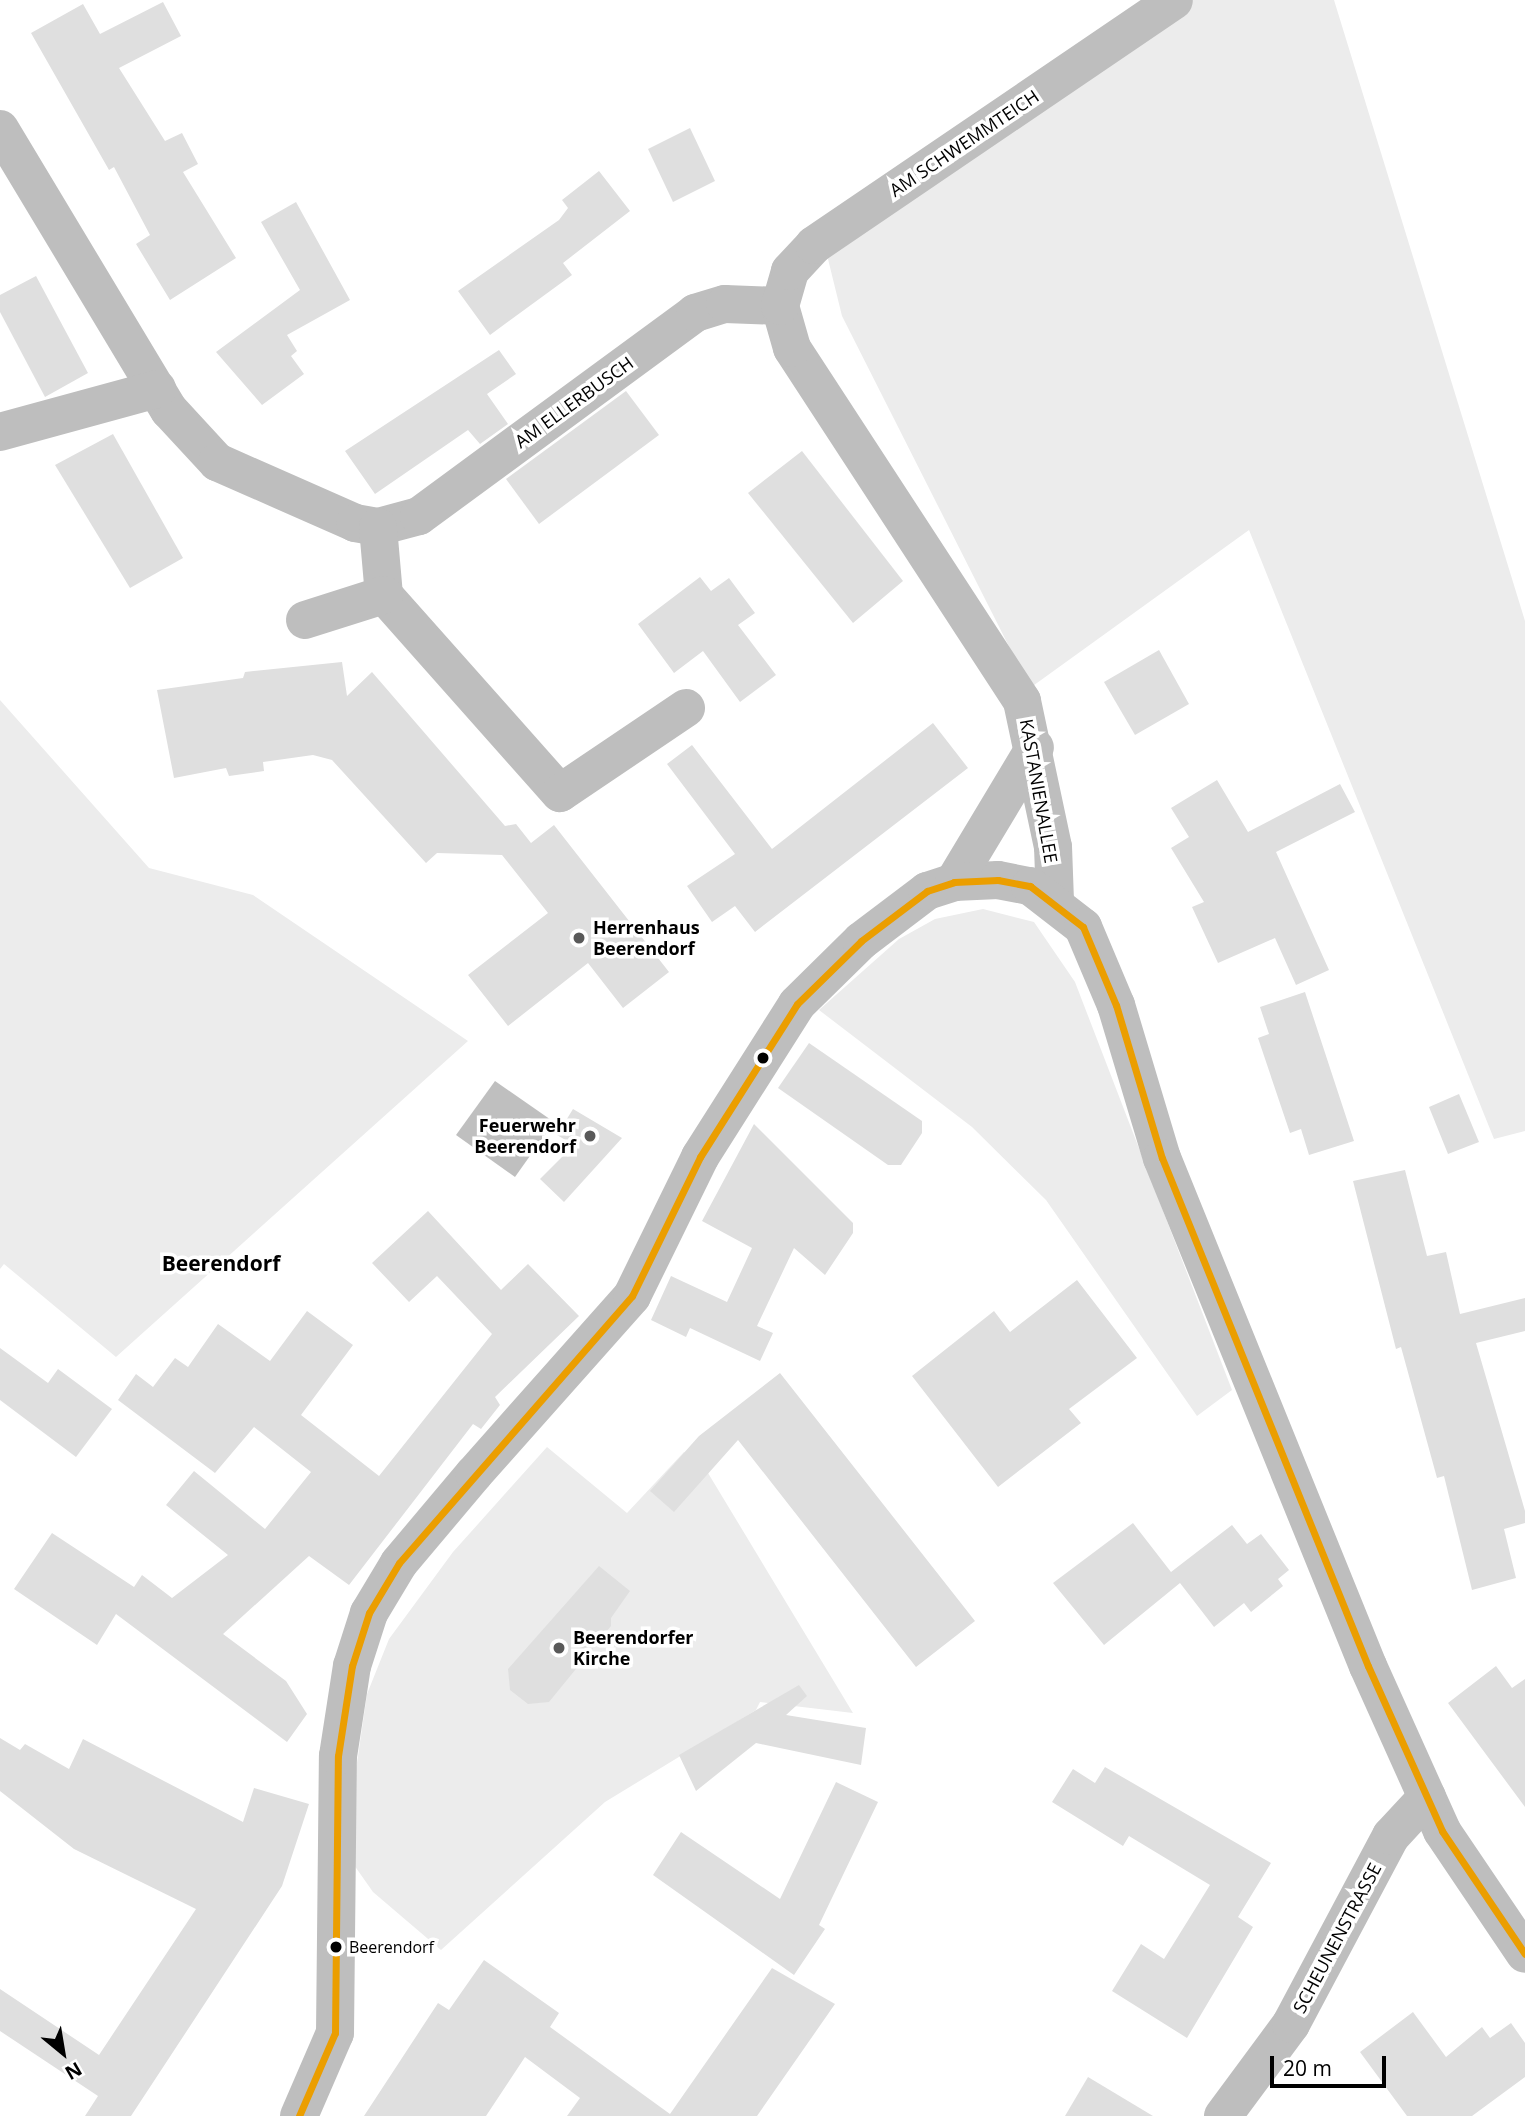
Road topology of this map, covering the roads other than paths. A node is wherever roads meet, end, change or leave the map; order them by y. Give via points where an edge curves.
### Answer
1 (1174, 0) edge
2 (0, 129) edge
3 (780, 306) junction
4 (157, 389) junction
5 (0, 432) edge
6 (378, 527) junction
7 (384, 595) junction
8 (305, 620) dead end
9 (686, 708) dead end
10 (1035, 747) junction
11 (954, 882) junction
12 (1055, 901) junction
13 (1427, 1797) junction
14 (1525, 1954) edge
15 (299, 2116) edge
16 (1223, 2116) edge

1 - 3 street, AM SCHWEMMTEICH via 814,245 790,271
2 - 4 street
3 - 6 street, AM ELLERBUSCH via 725,304 695,313 419,516
3 - 10 street, KASTANIENALLEE via 792,348 1022,701
4 - 5 street
4 - 6 street via 217,462 284,496
6 - 7 street
7 - 8 street
7 - 9 street via 560,793
10 - 11 street
10 - 12 street, KASTANIENALLEE via 1053,847
11 - 12 street via 998,880 1030,886
11 - 15 street via 927,891 861,941 797,1004 699,1157 632,1296 457,1493 399,1563 369,1613 352,1666 338,1756 335,2033
12 - 13 street via 1083,927 1116,1004 1162,1158
13 - 14 street via 1442,1831
13 - 16 street, SCHEUNENSTRASSE via 1391,1836 1291,2024

